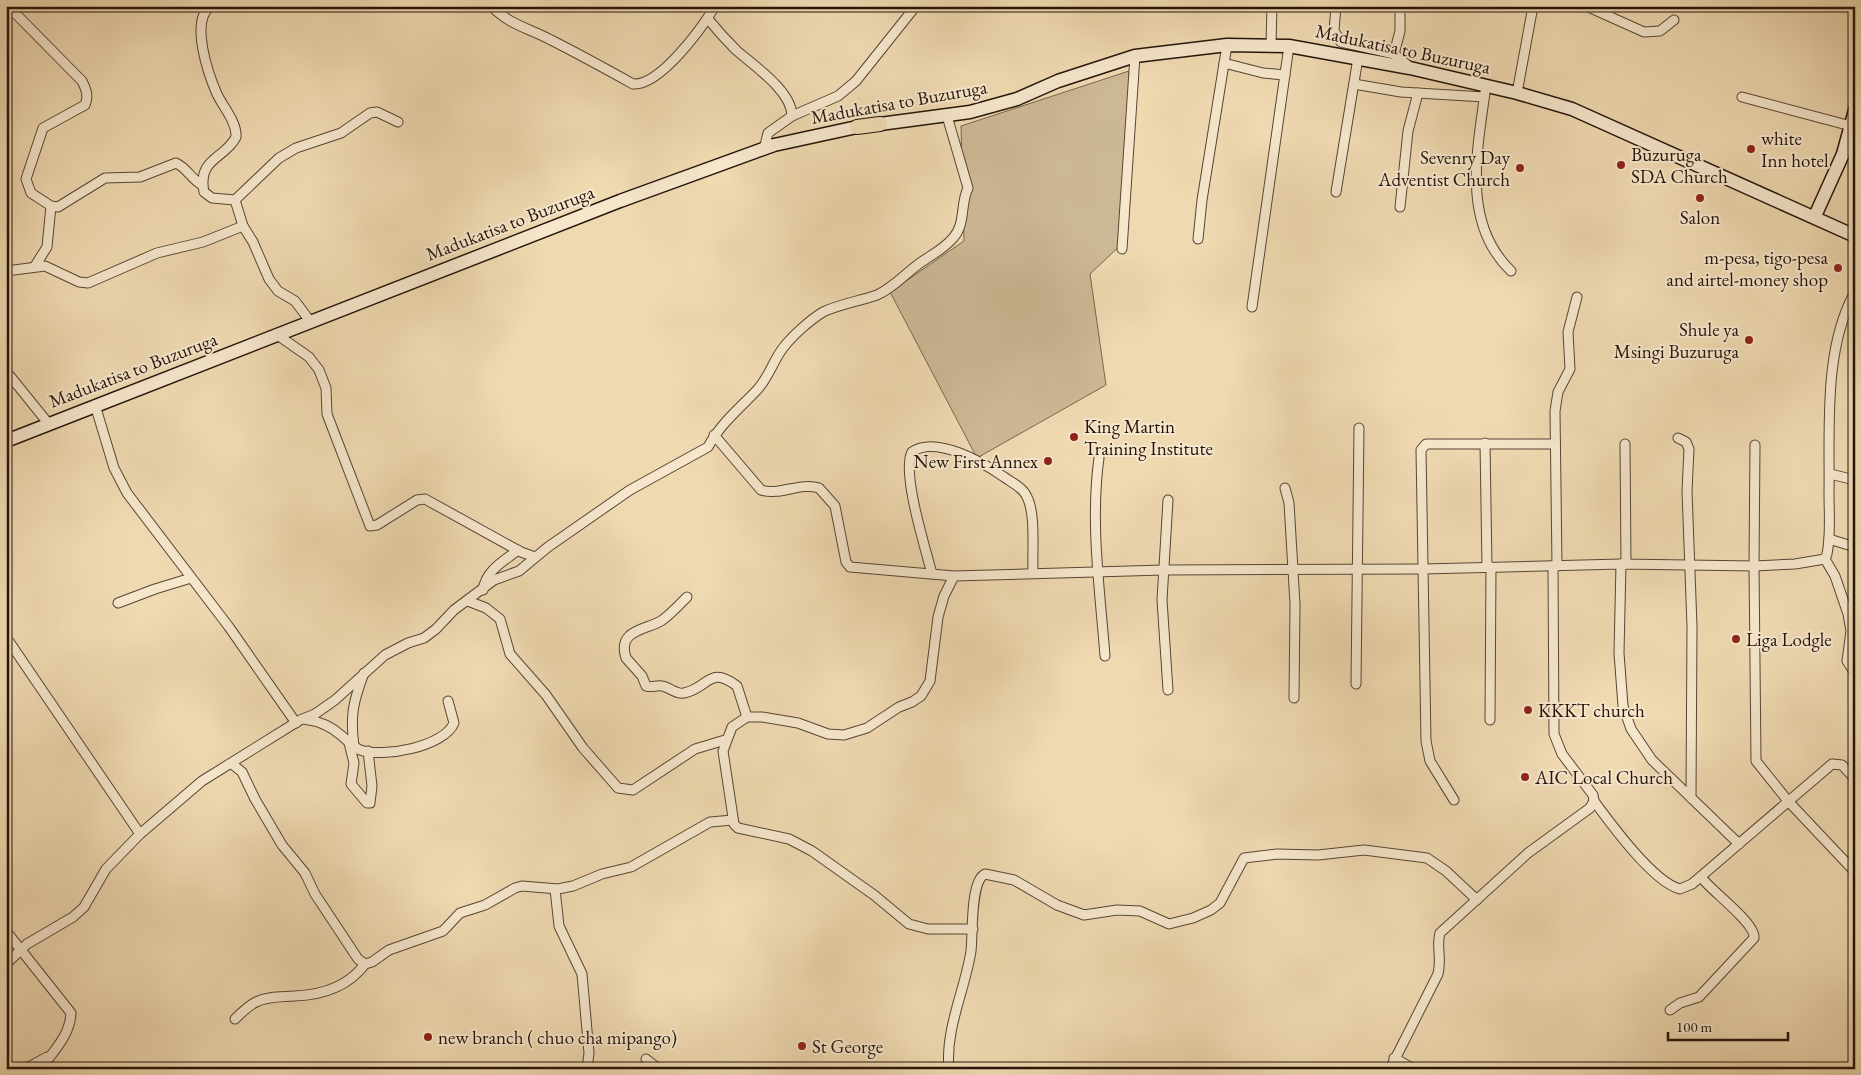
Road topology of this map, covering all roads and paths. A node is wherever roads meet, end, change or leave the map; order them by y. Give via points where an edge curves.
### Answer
1 (8, 6) edge
2 (211, 6) edge
3 (491, 6) edge
4 (714, 6) edge
5 (1272, 6) edge
6 (1336, 6) edge
7 (1400, 6) edge
8 (1533, 6) edge
9 (1586, 6) edge
10 (915, 7) edge
11 (708, 19) junction
12 (1674, 20) dead end
13 (1227, 45) junction
14 (1271, 45) junction
15 (1289, 46) junction
16 (1394, 54) junction
17 (1135, 56) junction
18 (1358, 58) junction
19 (1224, 63) junction
20 (1410, 68) junction
21 (1285, 75) junction
22 (1354, 84) junction
23 (1485, 91) junction
24 (1418, 93) junction
25 (1517, 93) junction
26 (1742, 97) dead end
27 (1855, 110) edge
28 (792, 116) junction
29 (947, 116) junction
30 (398, 122) dead end
31 (880, 124) joint
32 (1850, 126) junction
33 (857, 127) joint
34 (764, 149) junction
35 (202, 185) junction
36 (1336, 192) dead end
37 (235, 200) junction
38 (51, 206) junction
39 (1400, 207) dead end
40 (1815, 216) junction
41 (243, 226) junction
42 (1855, 236) edge
43 (1198, 240) dead end
44 (1122, 249) dead end
45 (35, 266) junction
46 (6, 271) edge
47 (1511, 271) dead end
48 (1855, 292) edge
49 (1577, 297) dead end
50 (1252, 307) dead end
51 (310, 321) junction
52 (276, 334) junction
53 (6, 371) edge
54 (95, 405) junction
55 (48, 423) junction
56 (1359, 428) dead end
57 (714, 435) junction
58 (1678, 438) dead end
59 (6, 441) edge
60 (1484, 443) junction
61 (1555, 444) junction
62 (1625, 444) dead end
63 (1755, 445) dead end
64 (1099, 458) dead end
65 (1830, 474) junction
66 (1855, 480) edge
67 (1285, 488) dead end
68 (1168, 500) dead end
69 (1829, 539) junction
70 (1855, 547) edge
71 (518, 550) junction
72 (535, 557) junction
73 (1825, 559) junction
74 (1623, 564) junction
75 (1691, 565) junction
76 (1555, 566) junction
77 (1754, 566) junction
78 (1489, 567) junction
79 (1293, 569) junction
80 (1358, 569) junction
81 (1423, 569) junction
82 (1164, 570) junction
83 (1032, 573) junction
84 (1098, 573) junction
85 (932, 574) junction
86 (954, 576) junction
87 (191, 578) junction
88 (483, 590) junction
89 (687, 597) dead end
90 (468, 601) junction
91 (118, 603) dead end
92 (6, 636) edge
93 (1105, 656) dead end
94 (365, 671) junction
95 (1855, 673) edge
96 (1356, 684) dead end
97 (1168, 690) dead end
98 (1294, 698) dead end
99 (448, 701) dead end
100 (747, 717) junction
101 (1490, 720) dead end
102 (300, 721) junction
103 (725, 740) junction
104 (352, 745) junction
105 (368, 752) junction
106 (232, 764) junction
107 (1855, 779) edge
108 (1691, 798) junction
109 (1454, 800) dead end
110 (1594, 801) junction
111 (1788, 801) junction
112 (733, 820) junction
113 (140, 834) junction
114 (1739, 844) junction
115 (1855, 872) edge
116 (1700, 877) junction
117 (554, 889) junction
118 (1477, 900) junction
119 (973, 929) junction
120 (6, 932) edge
121 (21, 950) junction
122 (6, 964) edge
123 (365, 964) junction
124 (1670, 1010) dead end
125 (235, 1019) dead end
126 (51, 1054) junction
127 (1394, 1058) junction
128 (646, 1059) dead end
129 (25, 1069) edge
130 (41, 1069) edge
131 (587, 1069) edge
132 (659, 1069) edge
133 (949, 1069) edge
134 (1390, 1069) edge
135 (1414, 1069) edge

1 - 38 street via 82,81 86,90 88,100 85,105 43,128 29,168 27,185 31,193
2 - 35 street via 204,15 201,44 213,84 235,127 236,137 211,160
3 - 11 street via 506,20 633,84 646,82 678,56
4 - 11 street
5 - 14 street
6 - 16 street via 1333,25 1341,42
7 - 16 street via 1400,30
8 - 25 street
9 - 12 street via 1644,32 1660,31
10 - 28 street via 851,86 838,96
11 - 28 street via 773,82 790,103
13 - 14 main road, Madukatisa to Buzuruga
13 - 17 main road, Madukatisa to Buzuruga
13 - 19 street
14 - 15 main road, Madukatisa to Buzuruga
15 - 18 main road, Madukatisa to Buzuruga
15 - 21 street
16 - 20 street
17 - 29 main road, Madukatisa to Buzuruga via 1058,81 1017,99
17 - 44 street
18 - 20 main road, Madukatisa to Buzuruga
18 - 22 street
19 - 21 street
19 - 43 street
20 - 23 main road, Madukatisa to Buzuruga
21 - 50 street
22 - 24 street
22 - 36 street
23 - 24 street
23 - 25 main road, Madukatisa to Buzuruga
23 - 47 street via 1475,176 1479,208 1488,242
24 - 39 street via 1408,132
25 - 40 main road, Madukatisa to Buzuruga via 1572,109 1614,126
26 - 32 street
27 - 32 main road
28 - 34 street via 768,133
29 - 31 main road, Madukatisa to Buzuruga
29 - 57 street via 968,187 963,196 960,226 954,237 883,292 823,312 814,319 784,347 757,390
30 - 37 street via 377,112 370,113 335,136 296,148 280,158
31 - 33 main road, Madukatisa to Buzuruga
32 - 40 main road via 1843,154
33 - 34 main road, Madukatisa to Buzuruga
34 - 51 main road, Madukatisa to Buzuruga
35 - 37 street via 204,192 212,198
35 - 38 street via 184,168 173,163 140,177 105,178 58,207
37 - 41 street
38 - 45 street via 47,247
40 - 42 main road, Madukatisa to Buzuruga
41 - 45 street via 203,242 157,253 88,283 45,266
41 - 51 street via 274,287 295,300
45 - 46 street
48 - 65 street via 1838,337 1833,368
49 - 61 street via 1568,332 1570,369 1556,399
51 - 52 main road, Madukatisa to Buzuruga
52 - 54 main road, Madukatisa to Buzuruga
52 - 71 street via 309,357 319,370 326,388 327,414 370,526 377,525 417,500 425,499
53 - 55 street
54 - 55 main road, Madukatisa to Buzuruga
54 - 87 street via 114,468 127,494
55 - 59 main road, Madukatisa to Buzuruga
56 - 80 street
57 - 72 street via 708,447 630,490
57 - 85 street via 761,490 769,493 806,486 819,488 834,506 846,562 850,566
58 - 75 street via 1686,442 1688,449
60 - 61 street
60 - 78 street
60 - 81 street via 1426,444 1421,450
61 - 76 street
62 - 74 street
63 - 77 street
64 - 84 street
65 - 66 street
65 - 69 street
67 - 79 street via 1290,503
68 - 82 street
69 - 70 street
69 - 73 street
71 - 72 street
71 - 88 street via 491,571
72 - 88 street via 519,571 494,580
73 - 77 street
73 - 95 street via 1836,576 1846,606 1851,630 1847,661
74 - 75 street
74 - 76 street
74 - 108 street via 1619,653 1626,718 1652,760
75 - 77 street
75 - 108 street
76 - 78 street
76 - 110 street via 1554,734 1557,747 1593,795
77 - 111 street via 1756,761
78 - 81 street
78 - 101 street
79 - 80 street
79 - 82 street
79 - 98 street
80 - 81 street
80 - 96 street
81 - 109 street via 1426,747 1430,761
82 - 84 street
82 - 97 street via 1162,600
83 - 84 street
83 - 85 street via 1031,514 1024,492 970,456 925,447 912,452 909,470 918,523
83 - 86 street
84 - 93 street
85 - 86 street
86 - 100 street via 938,617 930,681 921,696 867,728 844,735 828,734 786,720
87 - 91 street
87 - 102 street
88 - 90 street
89 - 100 street via 659,622 634,631 627,640 626,658 642,676 646,686 662,686 679,693 689,691 710,678 726,678 737,686
90 - 94 street via 424,638 397,647
90 - 103 street via 496,614 510,654 618,788 633,790 695,749
92 - 113 street
94 - 102 street via 335,700
94 - 104 street via 352,708
99 - 105 street via 454,723 440,739 428,745
100 - 103 street via 732,728
102 - 104 street via 314,720 332,728
102 - 106 street
103 - 112 street via 724,760
104 - 105 street
104 - 105 street via 351,784 366,803 370,803 372,786
106 - 113 street via 209,776
106 - 123 street via 242,772 282,845 305,873 318,900 358,959
107 - 111 street via 1842,765 1832,764
108 - 114 street
110 - 116 street via 1633,851 1670,885 1687,888
110 - 118 street via 1590,808 1528,853
111 - 114 street
111 - 115 street
112 - 117 street via 704,824 631,867
112 - 119 street via 745,831 789,840 812,851 909,924 928,929
113 - 121 street via 106,869 84,908
114 - 116 street
116 - 124 street via 1741,916 1753,931 1754,938 1699,997
117 - 123 street via 515,888 485,905 460,913 443,931 389,950
117 - 131 street via 559,926 582,974 589,1052
118 - 119 street via 1427,858 1364,850 1318,855 1283,854 1244,858 1220,903 1193,918 1169,924 1140,911 1084,914 1057,905 1014,880 985,874 975,890
118 - 127 street via 1440,933 1438,974
119 - 133 street via 963,992 951,1034
120 - 121 street
121 - 122 street
121 - 126 street via 71,1013 64,1039
123 - 125 street via 340,987 316,994 256,1002
126 - 129 street
126 - 130 street
127 - 134 street
127 - 135 street
128 - 132 street

